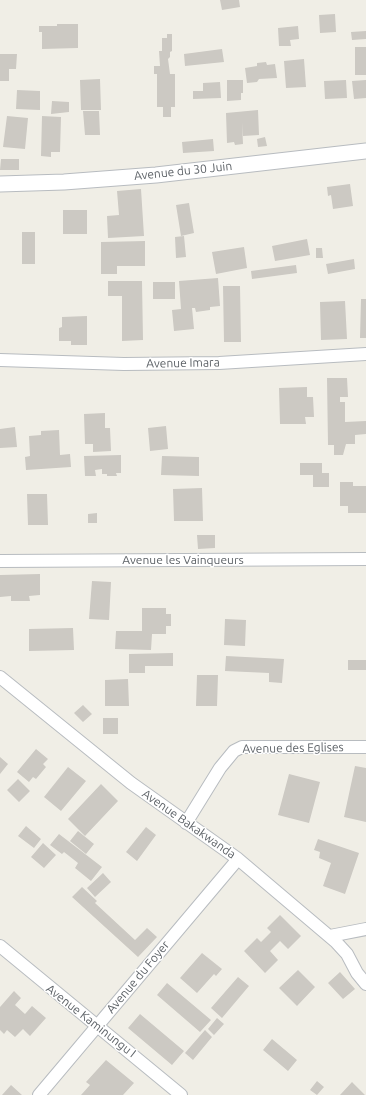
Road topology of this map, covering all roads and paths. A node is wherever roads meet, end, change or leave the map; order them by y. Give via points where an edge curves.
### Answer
1 (366, 151) edge
2 (0, 184) edge
3 (366, 354) edge
4 (0, 360) edge
5 (366, 559) edge
6 (0, 561) edge
7 (0, 677) edge
8 (366, 747) edge
9 (186, 823) junction
10 (238, 859) junction
11 (366, 929) edge
12 (330, 936) junction
13 (0, 946) edge
14 (366, 984) edge
15 (97, 1025) junction
16 (39, 1095) edge
17 (181, 1095) edge

1 - 2 street, Avenue du 30 Juin via 156,175
3 - 4 street, Avenue Imara via 220,363 124,364
5 - 6 street, Avenue les Vainqueurs
7 - 9 street, Avenue Bakakwanda via 125,779
8 - 9 street, Avenue des Eglises via 242,747 234,751 220,768
9 - 10 street, Avenue Bakakwanda
10 - 12 street, Avenue Bakakwanda
10 - 15 street, Avenue du Foyer
11 - 12 street
12 - 14 street, Avenue Bakakwanda via 347,954
13 - 15 street, Avenue Kaminungu I via 48,988
15 - 16 street, Avenue du Foyer
15 - 17 street, Avenue Kaminungu I

